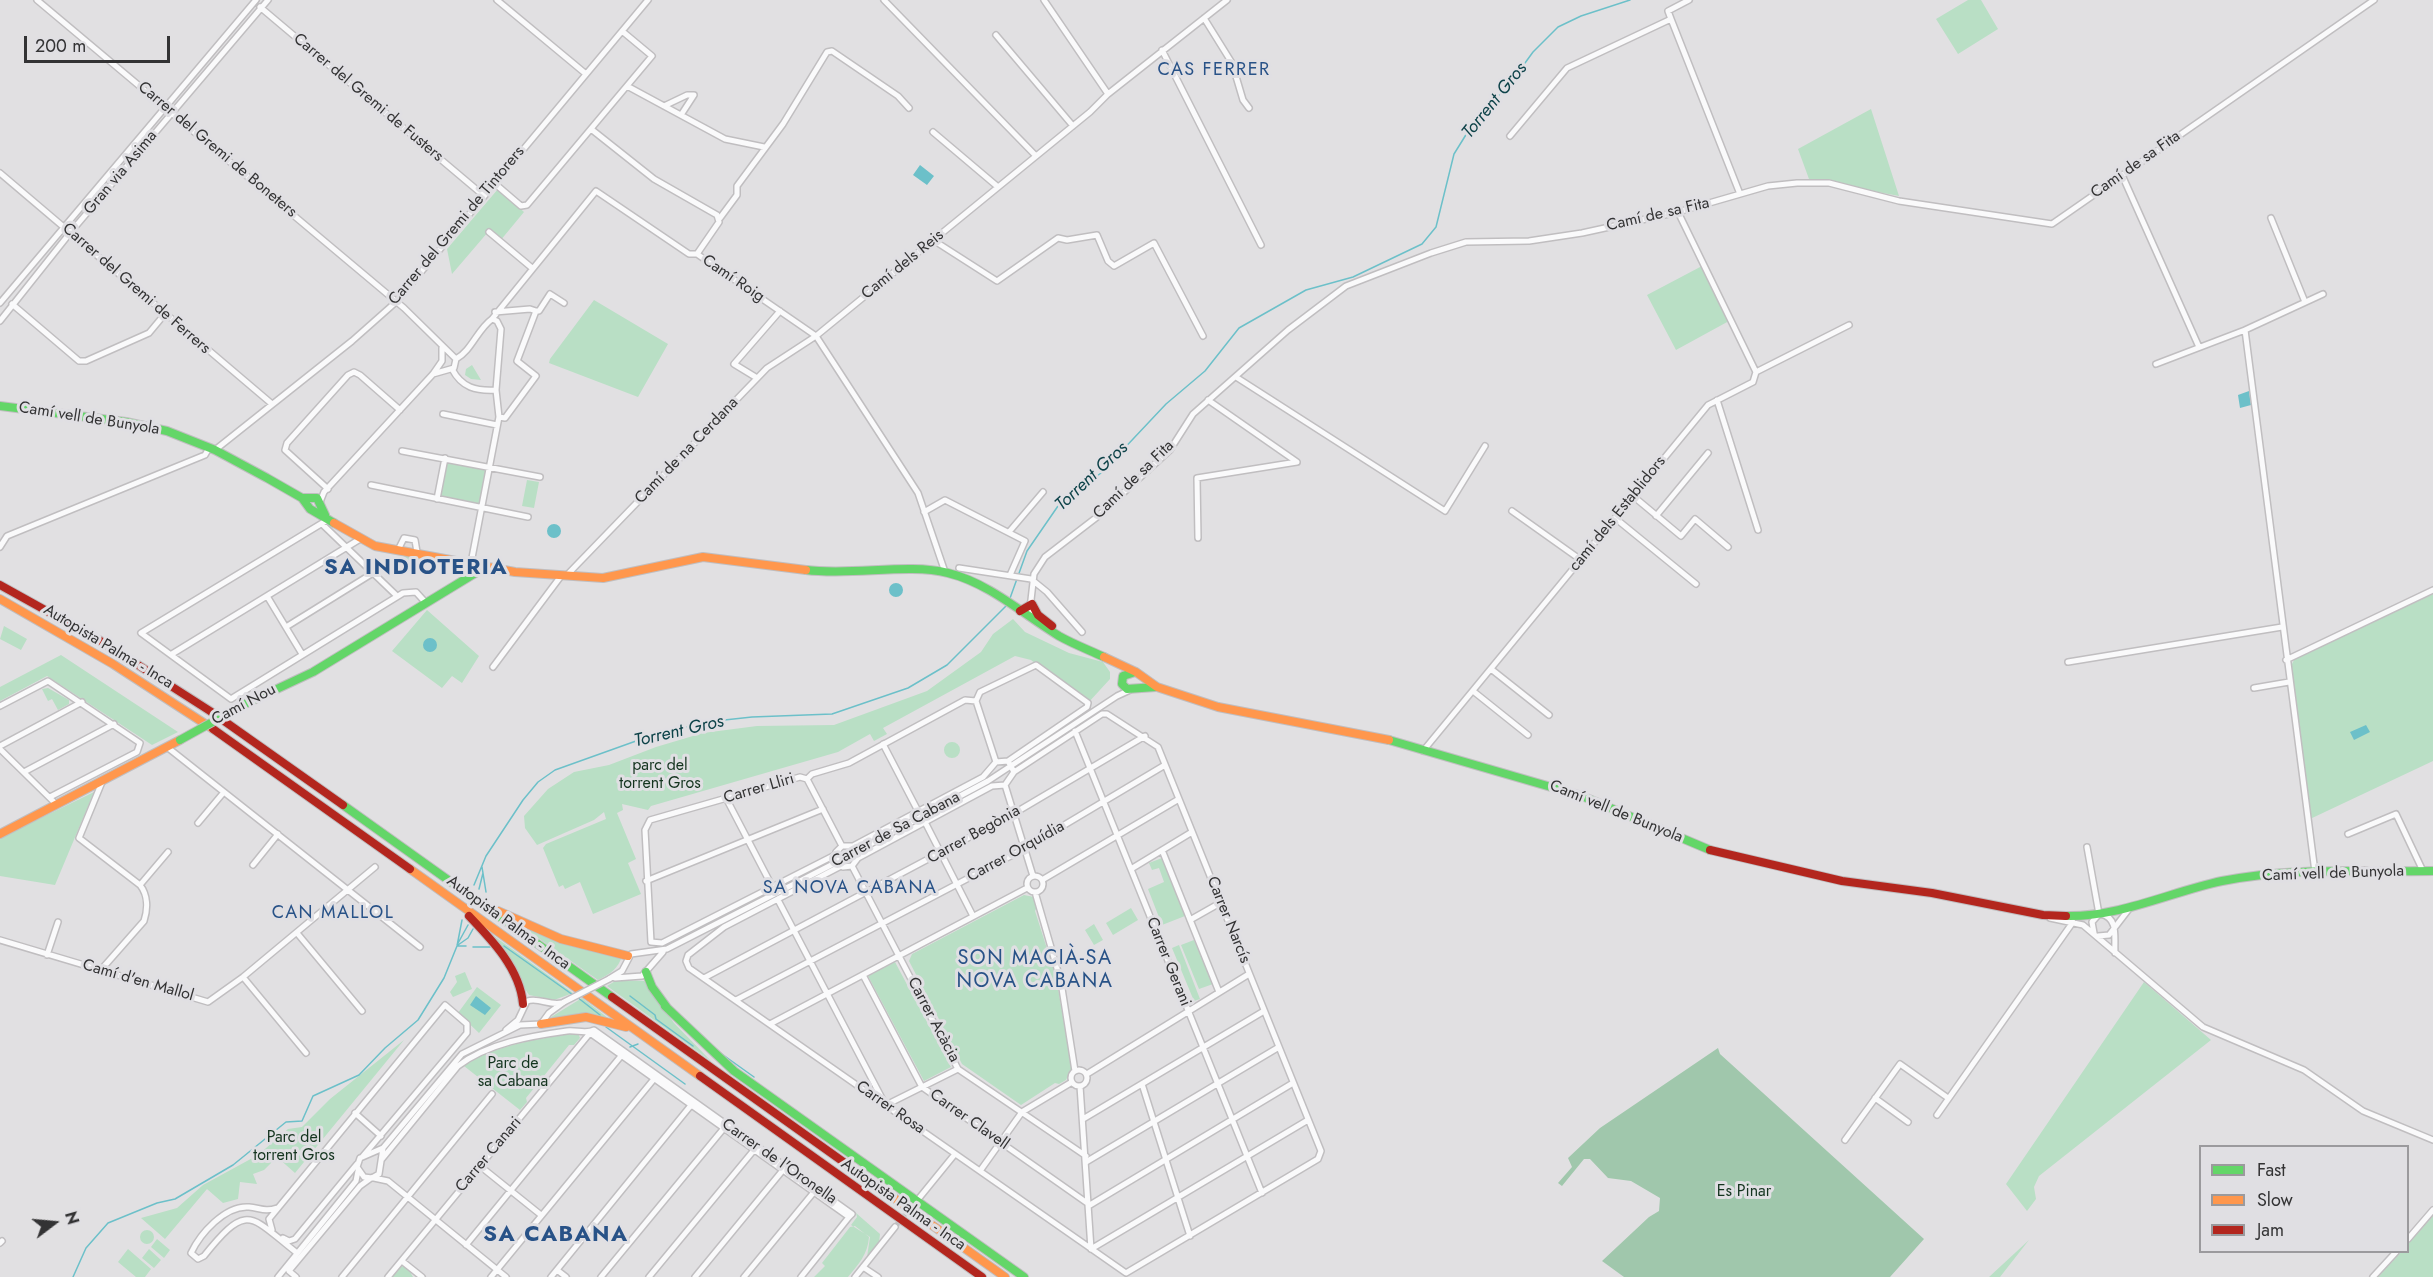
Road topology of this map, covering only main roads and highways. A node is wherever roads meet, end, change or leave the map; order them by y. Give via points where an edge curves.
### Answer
1 (1, 406) edge
2 (475, 564) junction
3 (0, 585) edge
4 (0, 599) edge
5 (1020, 611) junction
6 (1061, 637) junction
7 (1118, 665) junction
8 (1137, 673) junction
9 (1123, 680) junction
10 (1157, 687) junction
11 (1134, 689) junction
12 (0, 834) edge
13 (2433, 871) edge
14 (454, 901) junction
15 (479, 902) junction
16 (627, 958) road end
17 (648, 970) road end
18 (665, 1006) junction
19 (522, 1008) road end
20 (543, 1021) road end
21 (635, 1030) junction
22 (745, 1092) junction
23 (982, 1277) edge
24 (1005, 1277) edge
25 (1024, 1277) edge

1 - 2 main road, Camí vell de Bunyola via 167,431 212,449 313,502 325,519 375,546
2 - 5 main road, Camí vell de Bunyola via 515,572 603,578 703,557 835,574 922,570 970,579
2 - 12 main road, Camí Nou, bridge via 477,572 313,672
3 - 15 main road, Autopista Palma - Inca via 99,640 210,711
4 - 14 main road, Autopista Palma - Inca via 82,645 200,720
5 - 6 main road, Camí vell de Bunyola
5 - 6 main road via 1032,604
6 - 7 main road, Camí vell de Bunyola
7 - 8 main road, Camí vell de Bunyola
7 - 9 main road
8 - 9 main road
8 - 10 main road, Camí vell de Bunyola
8 - 11 main road via 1141,680
9 - 11 main road
10 - 11 main road, Camí vell de Bunyola
10 - 13 main road, Camí vell de Bunyola via 1218,707 1365,734 1582,796 1706,849 1842,881 2043,915 2099,914 2222,881 2315,872
14 - 19 main road via 497,948 522,992
14 - 21 main road, Autopista Palma - Inca
15 - 16 main road via 561,939
15 - 22 main road, Autopista Palma - Inca
17 - 18 main road via 652,987
18 - 22 main road via 701,1050
18 - 25 main road via 734,1071
20 - 21 main road via 586,1017
21 - 23 main road, Autopista Palma - Inca
22 - 24 main road, Autopista Palma - Inca

